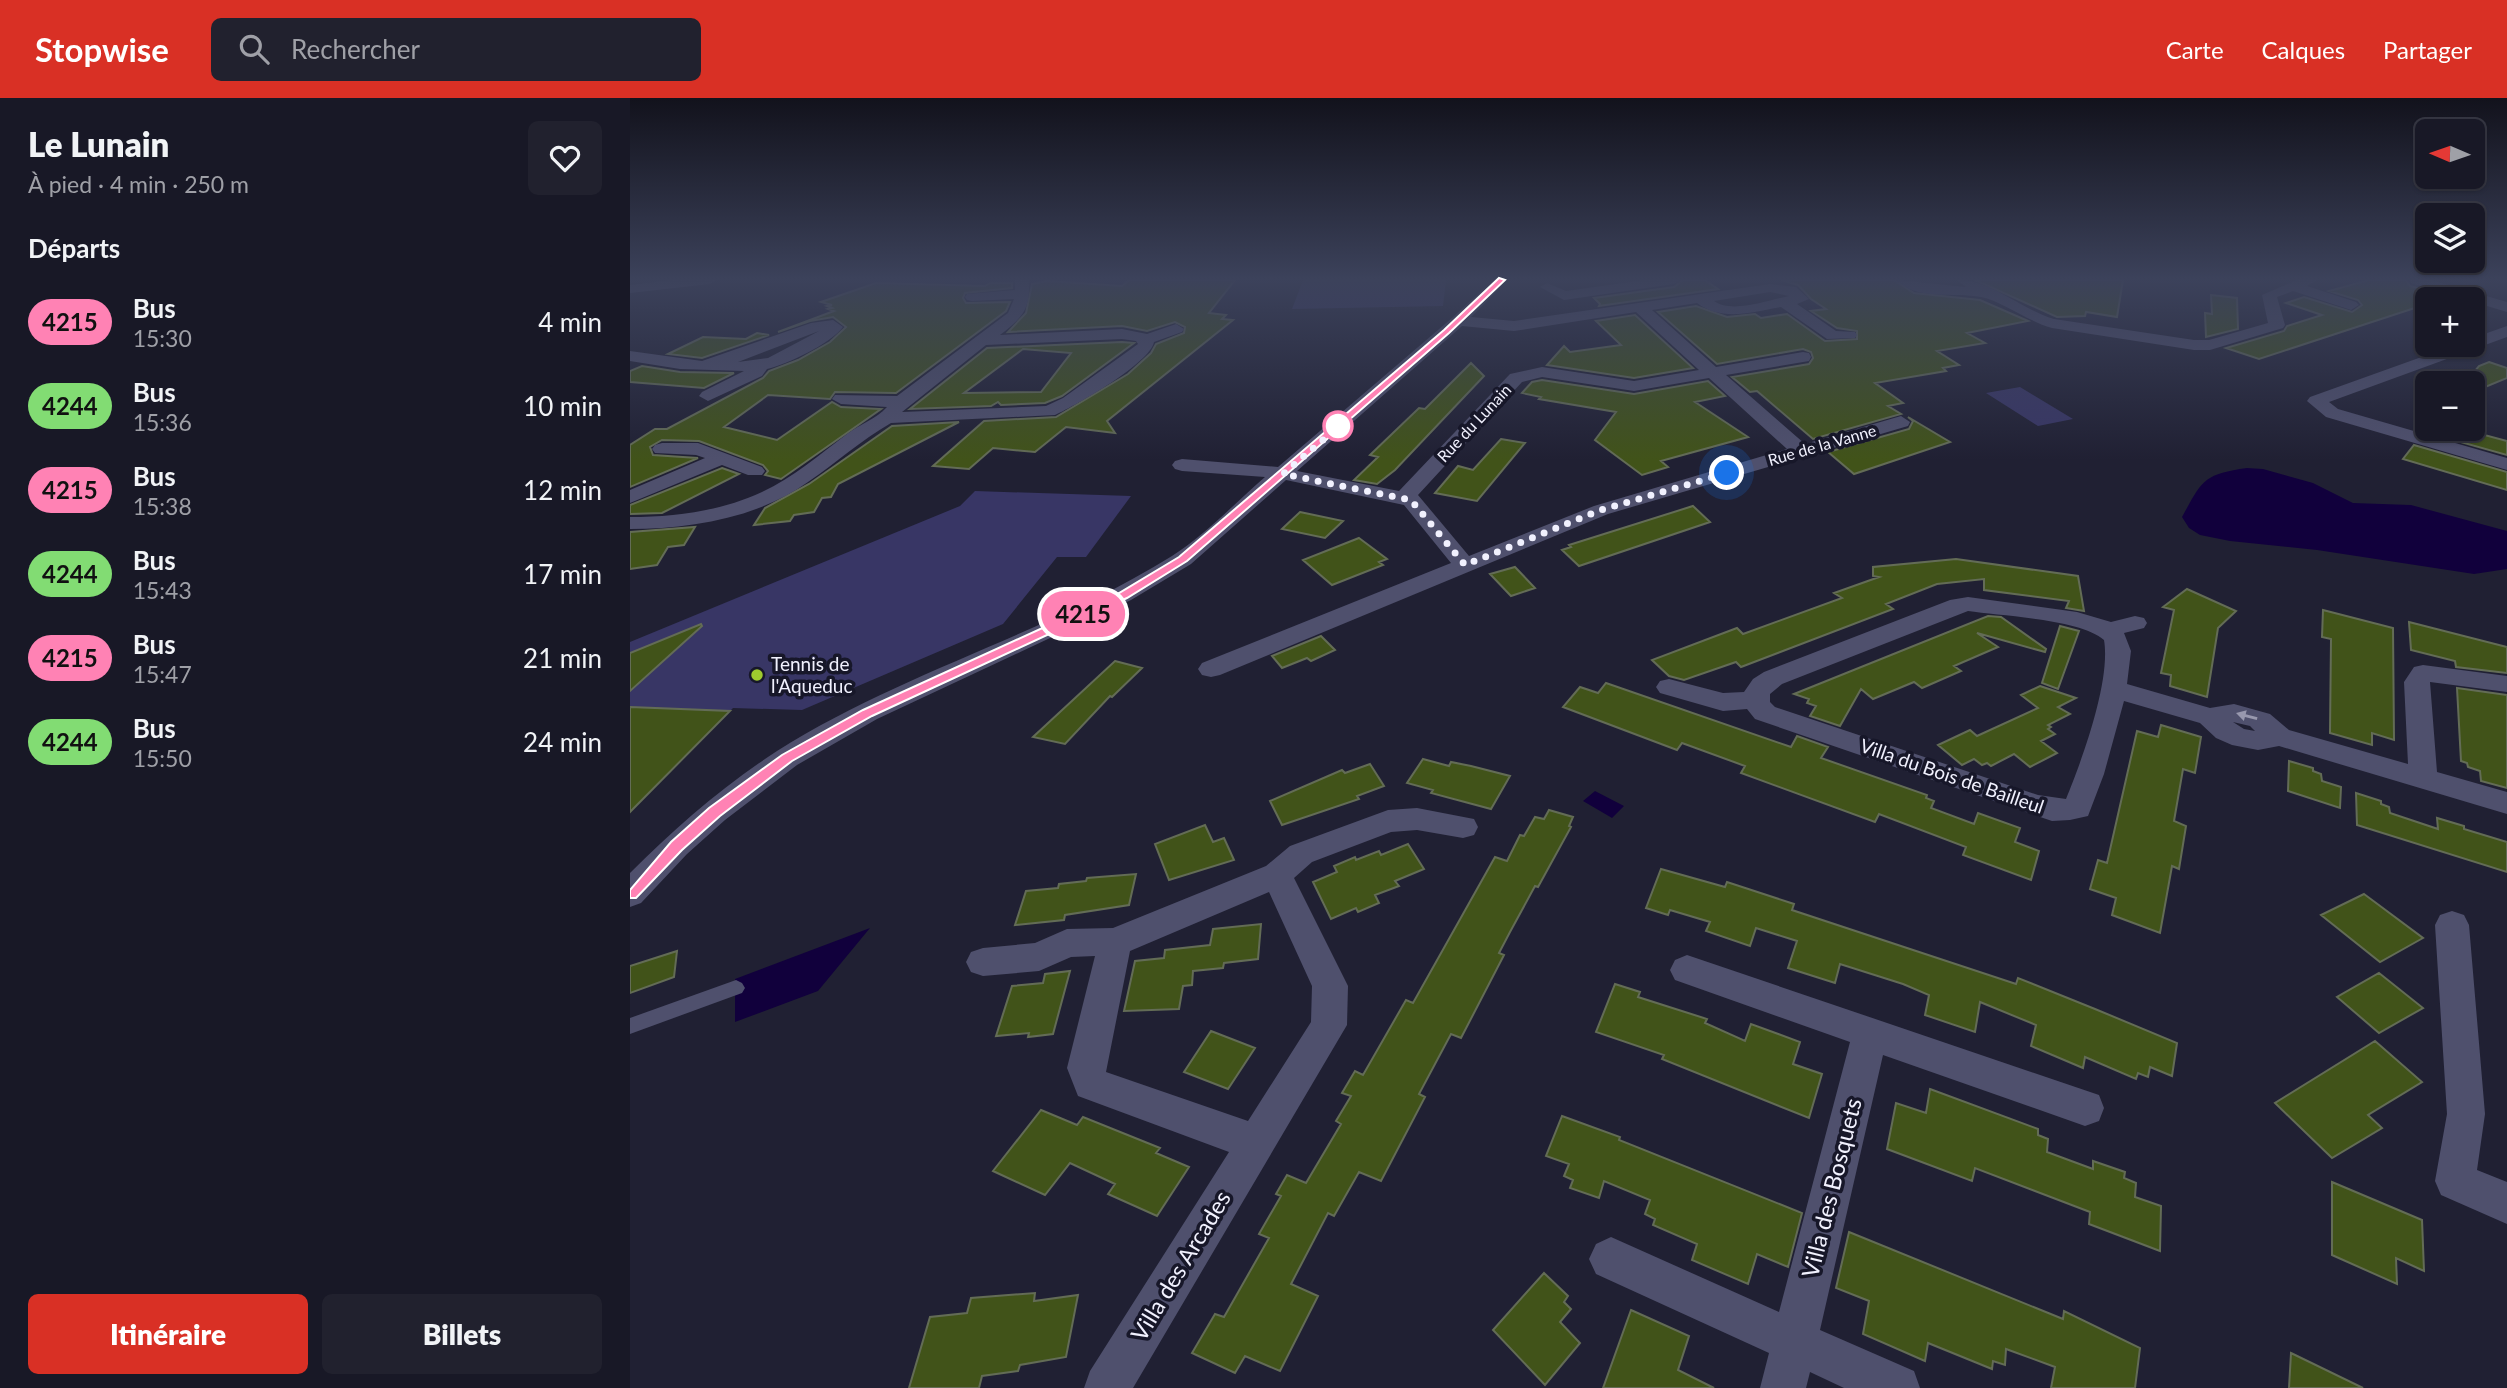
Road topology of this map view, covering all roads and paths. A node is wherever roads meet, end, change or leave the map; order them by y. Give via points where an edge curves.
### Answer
1 (779, 340) edge
2 (812, 340) edge
3 (984, 340) edge
4 (1105, 340) edge
5 (1145, 340) edge
6 (1436, 340) edge
7 (1677, 340) edge
8 (2163, 340) edge
9 (2226, 340) edge
10 (981, 343) junction
11 (952, 345) dead end
12 (630, 356) edge
13 (1803, 357) dead end
14 (2436, 357) edge
15 (708, 364) junction
16 (760, 365) junction
17 (1714, 373) junction
18 (708, 396) dead end
19 (841, 399) dead end
20 (901, 402) junction
21 (887, 418) junction
22 (1901, 422) dead end
23 (662, 449) dead end
24 (1801, 451) junction
25 (723, 458) junction
26 (2507, 464) edge
27 (1182, 465) dead end
28 (755, 471) dead end
29 (1283, 474) junction
30 (630, 497) edge
31 (1404, 498) junction
32 (630, 523) edge
33 (1465, 565) junction
34 (2135, 623) dead end
35 (2107, 630) junction
36 (1211, 669) dead end
37 (2507, 684) edge
38 (1669, 687) dead end
39 (2115, 689) junction
40 (1754, 700) junction
41 (2423, 779) junction
42 (2507, 803) edge
43 (1463, 827) dead end
44 (1277, 875) junction
45 (630, 894) edge
46 (2452, 925) dead end
47 (1115, 942) junction
48 (983, 962) dead end
49 (1687, 970) dead end
50 (736, 988) dead end
51 (630, 1026) edge
52 (1870, 1034) junction
53 (2085, 1108) dead end
54 (1256, 1143) junction
55 (2507, 1203) edge
56 (1611, 1259) dead end
57 (1794, 1341) junction
58 (1107, 1388) edge
59 (1783, 1388) edge
60 (1897, 1388) edge

1 - 15 street
2 - 16 street
3 - 10 street
4 - 10 street
5 - 21 street via 1140,353 1049,411
6 - 29 street
7 - 17 street
8 - 9 street via 2194,345
10 - 11 street
10 - 20 street
12 - 15 street
13 - 17 street, Rue du Lunain
14 - 26 street via 2316,401 2332,412
15 - 16 street
16 - 18 street via 756,372
17 - 24 street
17 - 31 street, Rue du Lunain via 1634,386 1542,372 1516,378
19 - 20 street
20 - 21 street
21 - 32 street via 769,497 705,517
22 - 24 street, Rue de la Vanne
23 - 25 street via 698,449
24 - 33 street, Rue de la Vanne via 1601,510
25 - 28 street
25 - 30 street
27 - 29 street
29 - 31 street
29 - 45 street via 1153,580 867,713 787,758 714,812
31 - 33 street via 1411,500
33 - 36 street, Rue de la Vanne
34 - 35 street
35 - 39 street, Villa du Bois de Bailleul via 2119,648
35 - 40 street via 2077,619 1958,605 1773,678 1762,684
37 - 41 street via 2423,673 2417,682
38 - 40 street via 1723,702
39 - 40 street, Villa du Bois de Bailleul via 2082,799 2077,808 2065,811 2027,803 1765,713
39 - 41 street via 2210,717 2227,734 2257,743 2279,737
41 - 42 street
43 - 44 street via 1417,819 1388,821 1301,854
44 - 47 street
44 - 54 street, Villa des Arcades via 1330,986 1329,1025
46 - 55 street via 2466,1114 2455,1181
47 - 48 street via 1067,943 1039,957
47 - 54 street via 1086,1068 1091,1084
49 - 52 street
50 - 51 lane
52 - 53 street
52 - 57 street, Villa des Bosquets
54 - 58 street, Villa des Arcades
56 - 57 street
57 - 59 street, Villa des Bosquets
57 - 60 street

